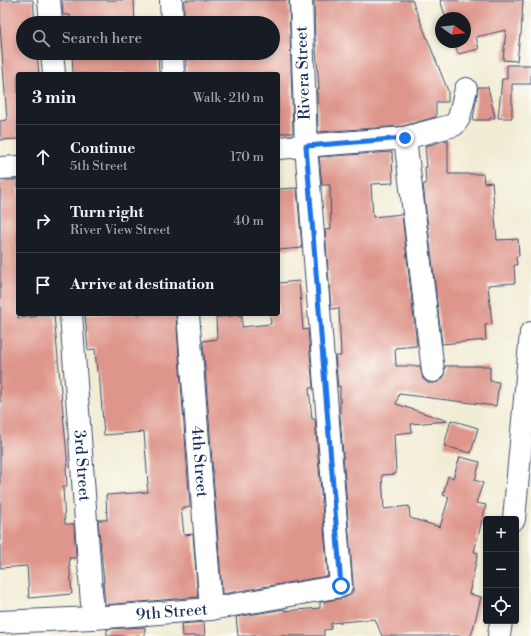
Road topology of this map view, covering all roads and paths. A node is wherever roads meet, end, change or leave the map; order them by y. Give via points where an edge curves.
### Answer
1 (49, 0) edge
2 (171, 0) edge
3 (301, 0) edge
4 (50, 16) edge
5 (172, 16) edge
6 (53, 60) edge
7 (172, 60) edge
8 (54, 72) edge
9 (173, 72) edge
10 (466, 89) dead end
11 (405, 138) junction
12 (306, 146) junction
13 (280, 148) edge
14 (16, 167) edge
15 (0, 168) edge
16 (71, 316) edge
17 (188, 316) edge
18 (531, 333) edge
19 (433, 371) dead end
20 (514, 516) edge
21 (341, 586) joint
22 (211, 609) junction
23 (93, 618) junction
24 (0, 622) edge
25 (501, 624) edge
26 (499, 636) edge

1 - 4 street
2 - 5 street
3 - 12 street, Rivera Street
6 - 8 street
7 - 9 street
10 - 11 street via 459,118 454,125
11 - 12 street
11 - 19 street
12 - 13 street
12 - 21 street, Rivera Street
14 - 15 street
16 - 23 street, 3rd Street
17 - 22 street, 4th Street
18 - 20 street
21 - 22 street, 9th Street
22 - 23 street, 9th Street
23 - 24 street, 9th Street
25 - 26 street

